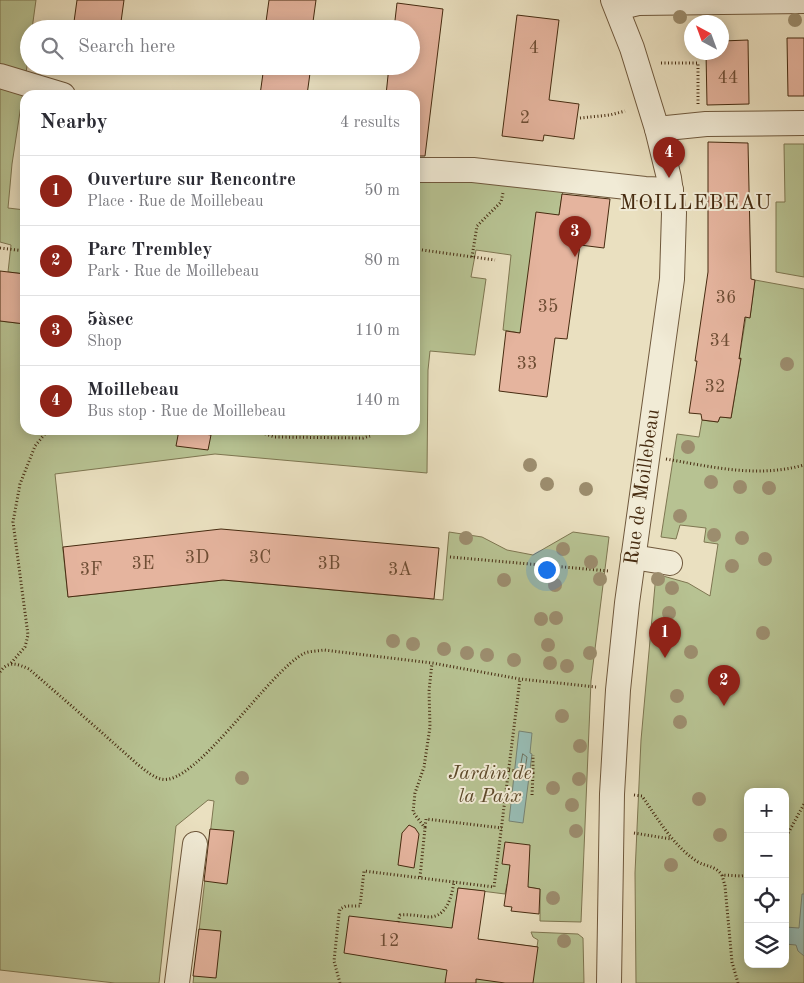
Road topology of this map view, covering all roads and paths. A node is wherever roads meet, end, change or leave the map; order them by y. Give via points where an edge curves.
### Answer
1 (804, 1) edge
2 (627, 3) edge
3 (661, 63) dead end
4 (0, 76) edge
5 (46, 90) edge
6 (625, 111) dead end
7 (699, 113) dead end
8 (580, 118) dead end
9 (804, 123) edge
10 (657, 129) junction
11 (420, 170) edge
12 (507, 174) junction
13 (671, 190) junction
14 (0, 248) edge
15 (20, 250) edge
16 (420, 250) edge
17 (472, 257) junction
18 (495, 260) dead end
19 (44, 435) edge
20 (271, 435) edge
21 (370, 436) dead end
22 (670, 460) dead end
23 (804, 465) edge
24 (633, 557) junction
25 (450, 558) dead end
26 (670, 563) dead end
27 (609, 571) dead end
28 (432, 663) junction
29 (10, 664) junction
30 (0, 672) edge
31 (520, 679) junction
32 (596, 688) dead end
33 (533, 755) dead end
34 (511, 770) junction
35 (532, 773) junction
36 (532, 795) dead end
37 (634, 795) dead end
38 (804, 804) edge
39 (425, 828) junction
40 (502, 828) junction
41 (634, 833) dead end
42 (788, 833) edge
43 (672, 839) junction
44 (195, 844) dead end
45 (722, 874) junction
46 (744, 876) edge
47 (420, 877) junction
48 (454, 881) junction
49 (398, 922) dead end
50 (177, 983) edge
51 (340, 983) edge
52 (609, 983) edge
53 (738, 983) edge

1 - 2 street
2 - 10 street, Rue de Moillebeau via 632,48
3 - 7 path via 698,63
4 - 5 street
6 - 8 path
9 - 10 street via 706,124
10 - 13 street, Rue de Moillebeau
11 - 12 street
12 - 13 street
12 - 17 path via 501,202 478,226
13 - 24 street, Rue de Moillebeau via 674,213 672,279
14 - 15 path
16 - 17 path
17 - 18 path
19 - 29 path via 35,446 20,484 13,522 28,635 25,647
20 - 21 path
22 - 23 path via 748,471
24 - 26 street
24 - 52 street, Rue de Moillebeau via 618,690 612,784
25 - 27 path
28 - 29 path via 324,650 306,653 273,679 237,721 195,762 179,774 162,779 132,759 29,669 20,664
28 - 31 path
28 - 39 path via 430,727 413,812
29 - 30 path
31 - 32 path
31 - 34 path
33 - 35 path
34 - 35 path
34 - 40 path
35 - 36 path
37 - 43 path via 642,796
38 - 42 path
39 - 40 path via 426,819
39 - 47 path
40 - 48 path via 494,886
41 - 43 path
43 - 45 path via 699,863 715,867
44 - 50 street
45 - 46 path
45 - 53 path via 732,962
47 - 48 path
47 - 51 path via 364,871 360,906 340,909 334,961
48 - 49 path via 450,902 443,912 431,917 400,915

